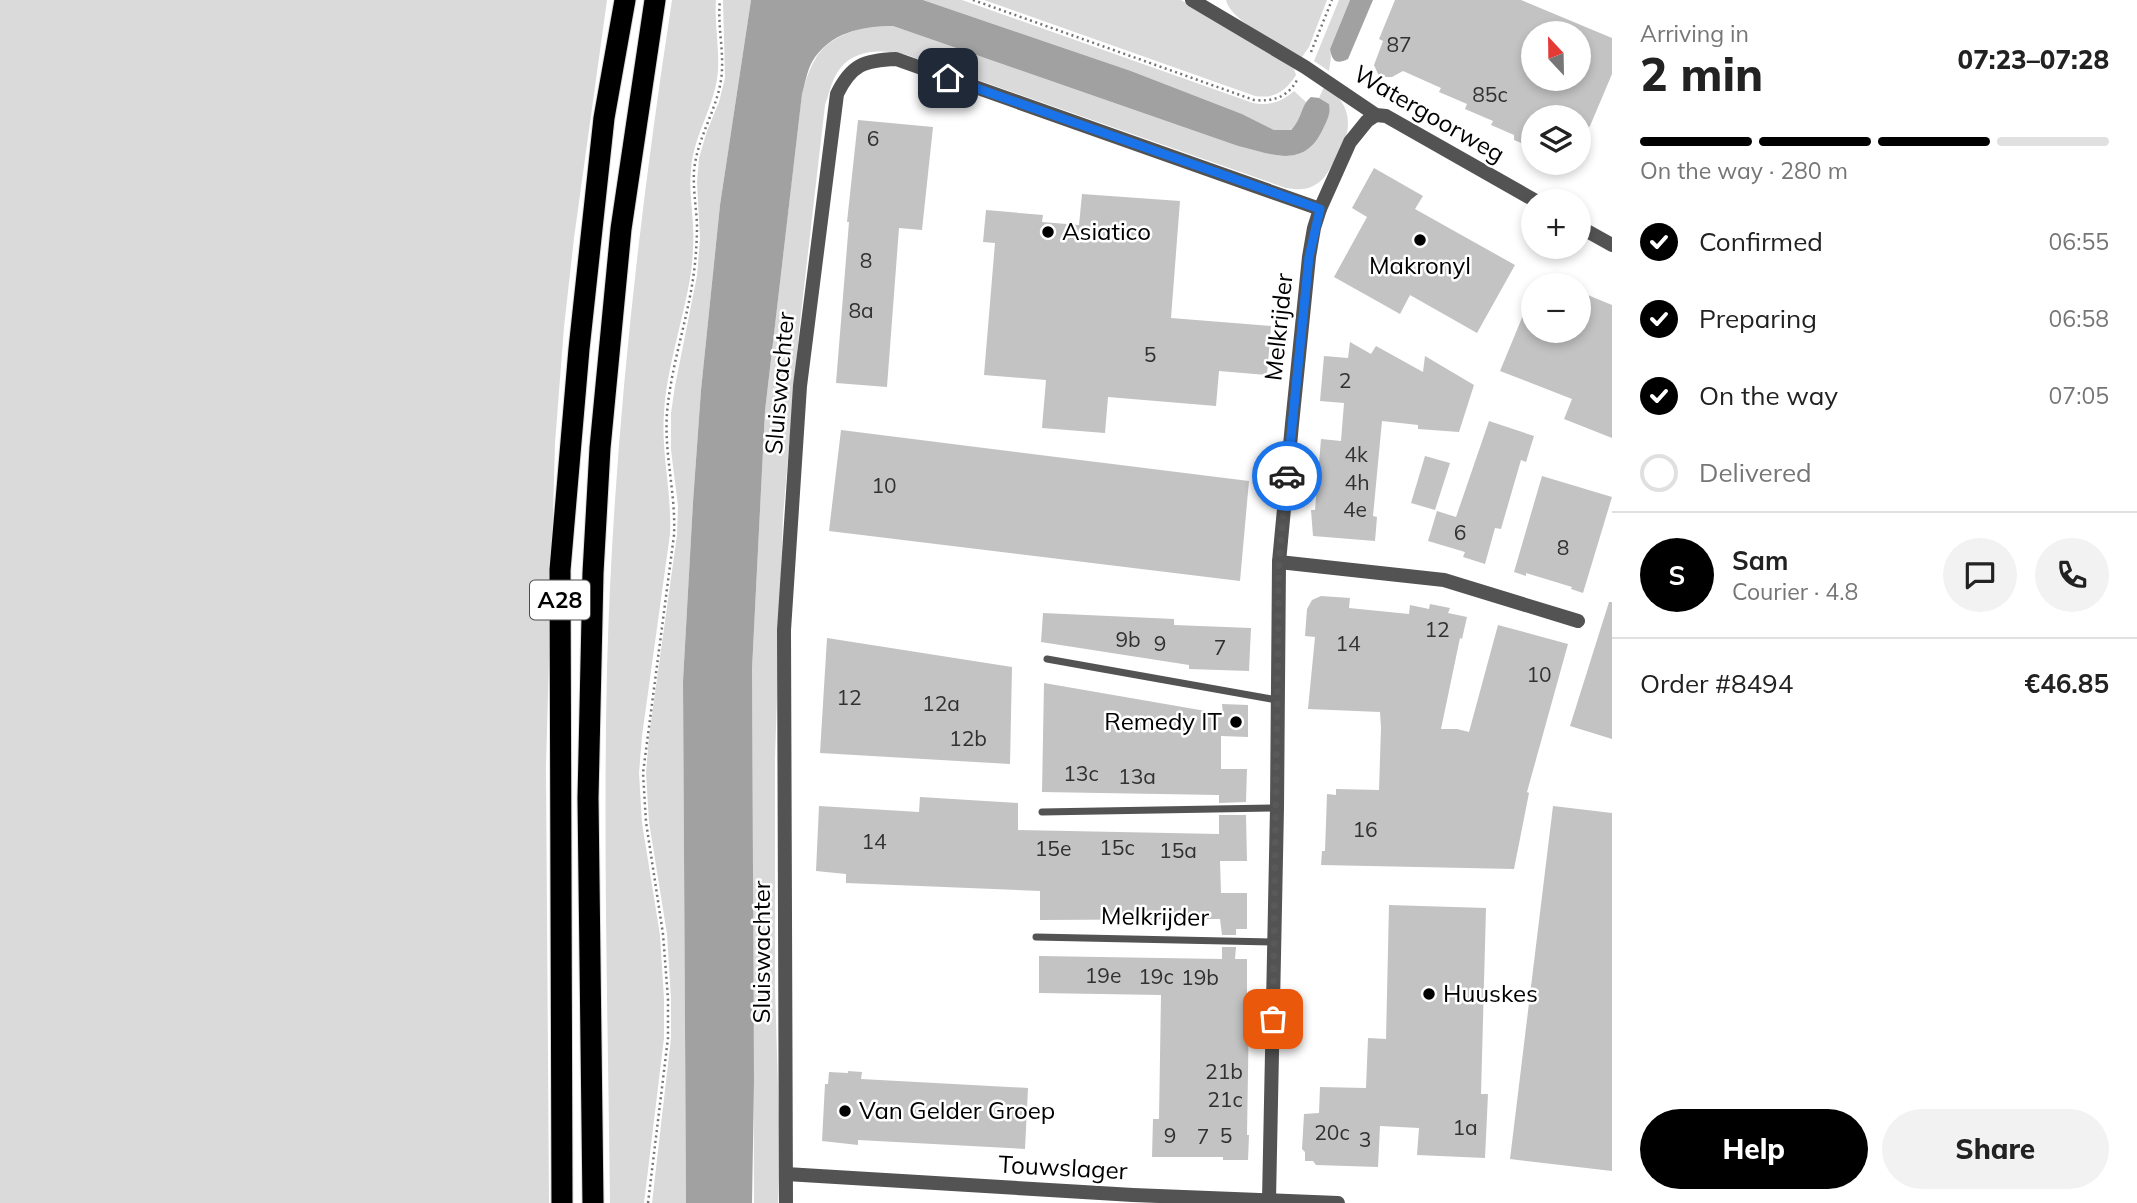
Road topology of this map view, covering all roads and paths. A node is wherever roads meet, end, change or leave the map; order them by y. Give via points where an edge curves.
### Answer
1 (625, 0) edge
2 (655, 0) edge
3 (720, 0) edge
4 (973, 0) edge
5 (1332, 0) edge
6 (1203, 2) edge
7 (1304, 67) junction
8 (1376, 115) junction
9 (1521, 192) edge
10 (1320, 209) junction
11 (1591, 233) edge
12 (1612, 245) edge
13 (1279, 562) junction
14 (1578, 621) dead end
15 (1047, 659) dead end
16 (1278, 701) junction
17 (1277, 808) junction
18 (1042, 812) dead end
19 (1036, 937) dead end
20 (1274, 942) junction
21 (786, 1174) junction
22 (1134, 1199) edge
23 (1269, 1200) junction
24 (562, 1203) edge
25 (593, 1203) edge
26 (648, 1203) edge
27 (786, 1203) edge
28 (1338, 1203) edge

1 - 24 highway, A28 via 604,118 560,570
2 - 25 highway, A28 via 621,229 593,573 588,798
3 - 26 path via 721,77 696,157 695,266 669,399 674,528 643,773 668,999 668,1038
4 - 7 path via 1254,100 1284,95
5 - 7 path
6 - 7 street, Watergoorweg
7 - 8 street, Watergoorweg
8 - 9 street, Watergoorweg via 1386,116
8 - 10 street, Melkrijder via 1350,142
10 - 13 street, Melkrijder via 1308,270
10 - 21 street, Sluiswachter via 896,59 857,66 843,82 837,94 800,386 784,630
11 - 12 street
13 - 14 street via 1444,580
13 - 16 street, Melkrijder
15 - 16 lane
16 - 17 street, Melkrijder
17 - 18 lane
17 - 20 street, Melkrijder
19 - 20 lane, Melkrijder
20 - 23 street, Melkrijder
21 - 22 street, Touwslager
21 - 27 street, Sluiswachter
22 - 23 street, Touwslager
23 - 28 street, Touwslager

